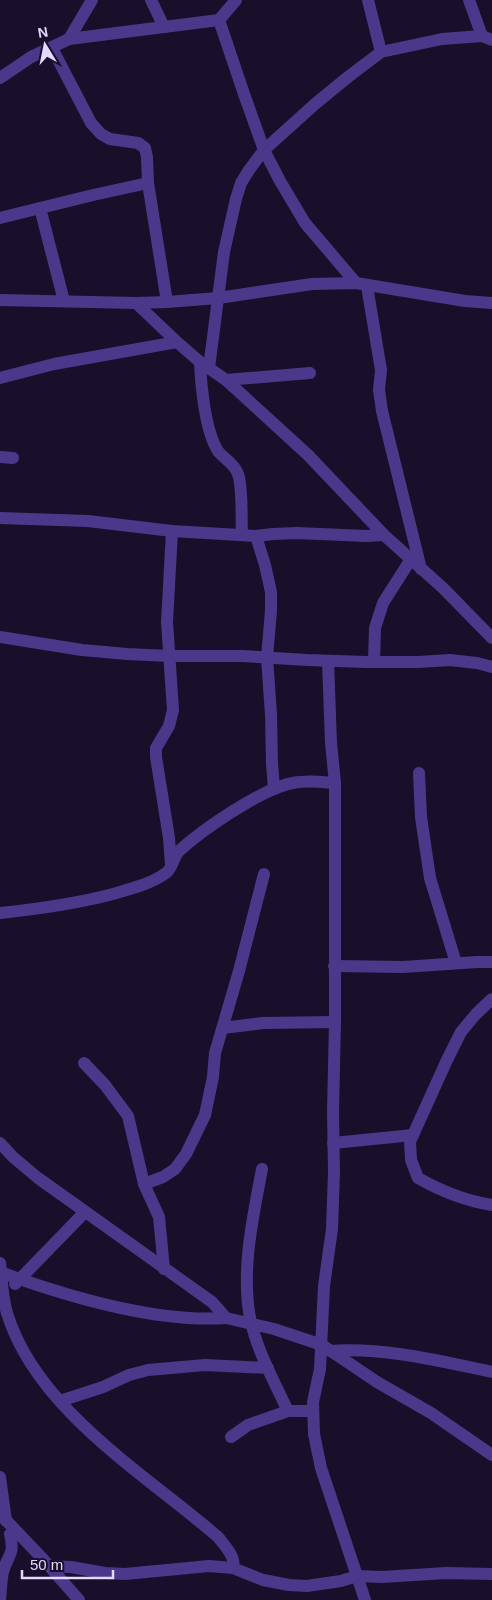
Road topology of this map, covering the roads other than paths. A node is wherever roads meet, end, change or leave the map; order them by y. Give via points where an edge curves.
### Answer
1 (92, 0) edge
2 (151, 0) edge
3 (236, 0) edge
4 (368, 0) edge
5 (469, 0) edge
6 (219, 20) junction
7 (164, 27) junction
8 (487, 38) edge
9 (69, 39) junction
10 (52, 48) junction
11 (381, 52) junction
12 (5, 68) edge
13 (0, 78) edge
14 (264, 150) junction
15 (148, 183) junction
16 (40, 208) junction
17 (0, 218) edge
18 (362, 284) junction
19 (218, 298) junction
20 (0, 300) edge
21 (64, 302) junction
22 (167, 302) junction
23 (492, 302) edge
24 (136, 303) junction
25 (177, 342) junction
26 (204, 365) junction
27 (310, 373) dead end
28 (0, 378) edge
29 (226, 380) junction
30 (0, 518) edge
31 (172, 532) junction
32 (242, 535) junction
33 (384, 535) junction
34 (256, 536) junction
35 (411, 559) junction
36 (421, 568) junction
37 (0, 637) edge
38 (492, 638) edge
39 (169, 656) junction
40 (267, 658) junction
41 (328, 661) junction
42 (374, 662) junction
43 (492, 667) edge
44 (419, 773) dead end
45 (335, 783) junction
46 (274, 789) junction
47 (171, 865) junction
48 (264, 874) dead end
49 (0, 913) edge
50 (492, 962) edge
51 (456, 963) junction
52 (334, 966) junction
53 (492, 999) edge
54 (335, 1022) junction
55 (223, 1028) junction
56 (84, 1063) dead end
57 (413, 1135) junction
58 (0, 1143) edge
59 (333, 1143) junction
60 (262, 1169) dead end
61 (144, 1184) junction
62 (492, 1205) edge
63 (85, 1212) junction
64 (0, 1269) edge
65 (164, 1269) junction
66 (19, 1279) junction
67 (4, 1294) junction
68 (226, 1318) junction
69 (252, 1324) junction
70 (326, 1348) junction
71 (268, 1368) junction
72 (492, 1372) edge
73 (60, 1401) junction
74 (288, 1411) junction
75 (313, 1411) junction
76 (231, 1437) dead end
77 (492, 1455) edge
78 (0, 1477) edge
79 (3, 1517) edge
80 (8, 1533) edge
81 (50, 1566) junction
82 (233, 1568) junction
83 (492, 1574) edge
84 (357, 1576) junction
85 (0, 1600) edge
86 (80, 1600) edge
87 (365, 1600) edge

1 - 9 street
2 - 7 street
3 - 6 street
4 - 11 street
5 - 8 street
6 - 7 street
6 - 14 street
7 - 9 street
8 - 11 street via 442,39
9 - 10 street
10 - 12 street
10 - 15 street via 91,123 101,134 110,139 138,143 145,148
11 - 14 street via 348,76
12 - 13 street
14 - 18 street via 305,223
14 - 19 street via 241,183 236,198
15 - 16 street
15 - 22 street
16 - 17 street
16 - 21 street
18 - 19 street via 312,284
18 - 23 street
18 - 36 street via 381,370 382,411
19 - 22 street
19 - 26 street
20 - 21 street
21 - 24 street
22 - 24 street
24 - 25 street
25 - 26 street
25 - 28 street via 54,364
26 - 29 street
26 - 32 street via 201,383 212,439 238,473
27 - 29 street
29 - 33 street via 308,455
30 - 31 street via 88,521
31 - 32 street
31 - 39 street via 167,622
32 - 34 street
33 - 34 street
33 - 35 street
34 - 40 street via 271,592
35 - 36 street
35 - 42 street via 383,603 375,628
36 - 38 street
37 - 39 street via 82,650
39 - 40 street
39 - 47 street via 173,710 169,726 156,748 156,757
40 - 41 street
40 - 46 street
41 - 42 street
41 - 45 street
42 - 43 street via 450,660
44 - 51 street via 421,817 430,878
45 - 46 street via 310,780
45 - 52 street
46 - 47 street via 190,842 174,856
47 - 49 street via 168,872 130,889 84,901
48 - 55 street
50 - 51 street
51 - 52 street via 403,967
52 - 54 street
53 - 57 street via 462,1032
54 - 55 street via 263,1023
54 - 59 street
55 - 61 street via 215,1053 205,1115 190,1146 174,1169
56 - 61 street via 128,1116
57 - 59 street
57 - 62 street via 411,1160 418,1178 454,1194
58 - 63 street via 38,1178
59 - 70 street via 332,1228 322,1312
60 - 69 street via 250,1239 247,1292
61 - 65 street via 159,1217
63 - 65 street
63 - 66 street
64 - 66 street
64 - 67 street
65 - 68 street via 212,1302
66 - 67 street
66 - 68 street via 131,1309 201,1320
67 - 73 street via 6,1311 25,1356
68 - 69 street
69 - 70 street
69 - 71 street
70 - 72 street via 386,1353
70 - 75 street
70 - 77 street via 431,1412
71 - 73 street via 205,1365 148,1370
71 - 74 street
73 - 82 street via 78,1422 218,1538 229,1550
74 - 75 street
74 - 76 street via 248,1425
75 - 84 street via 321,1468
78 - 79 street
79 - 80 street
80 - 81 street
80 - 85 street via 13,1547 4,1570
81 - 82 street via 126,1574 200,1566
81 - 86 street
82 - 84 street via 263,1580 289,1585 324,1585
83 - 84 street
84 - 87 street

